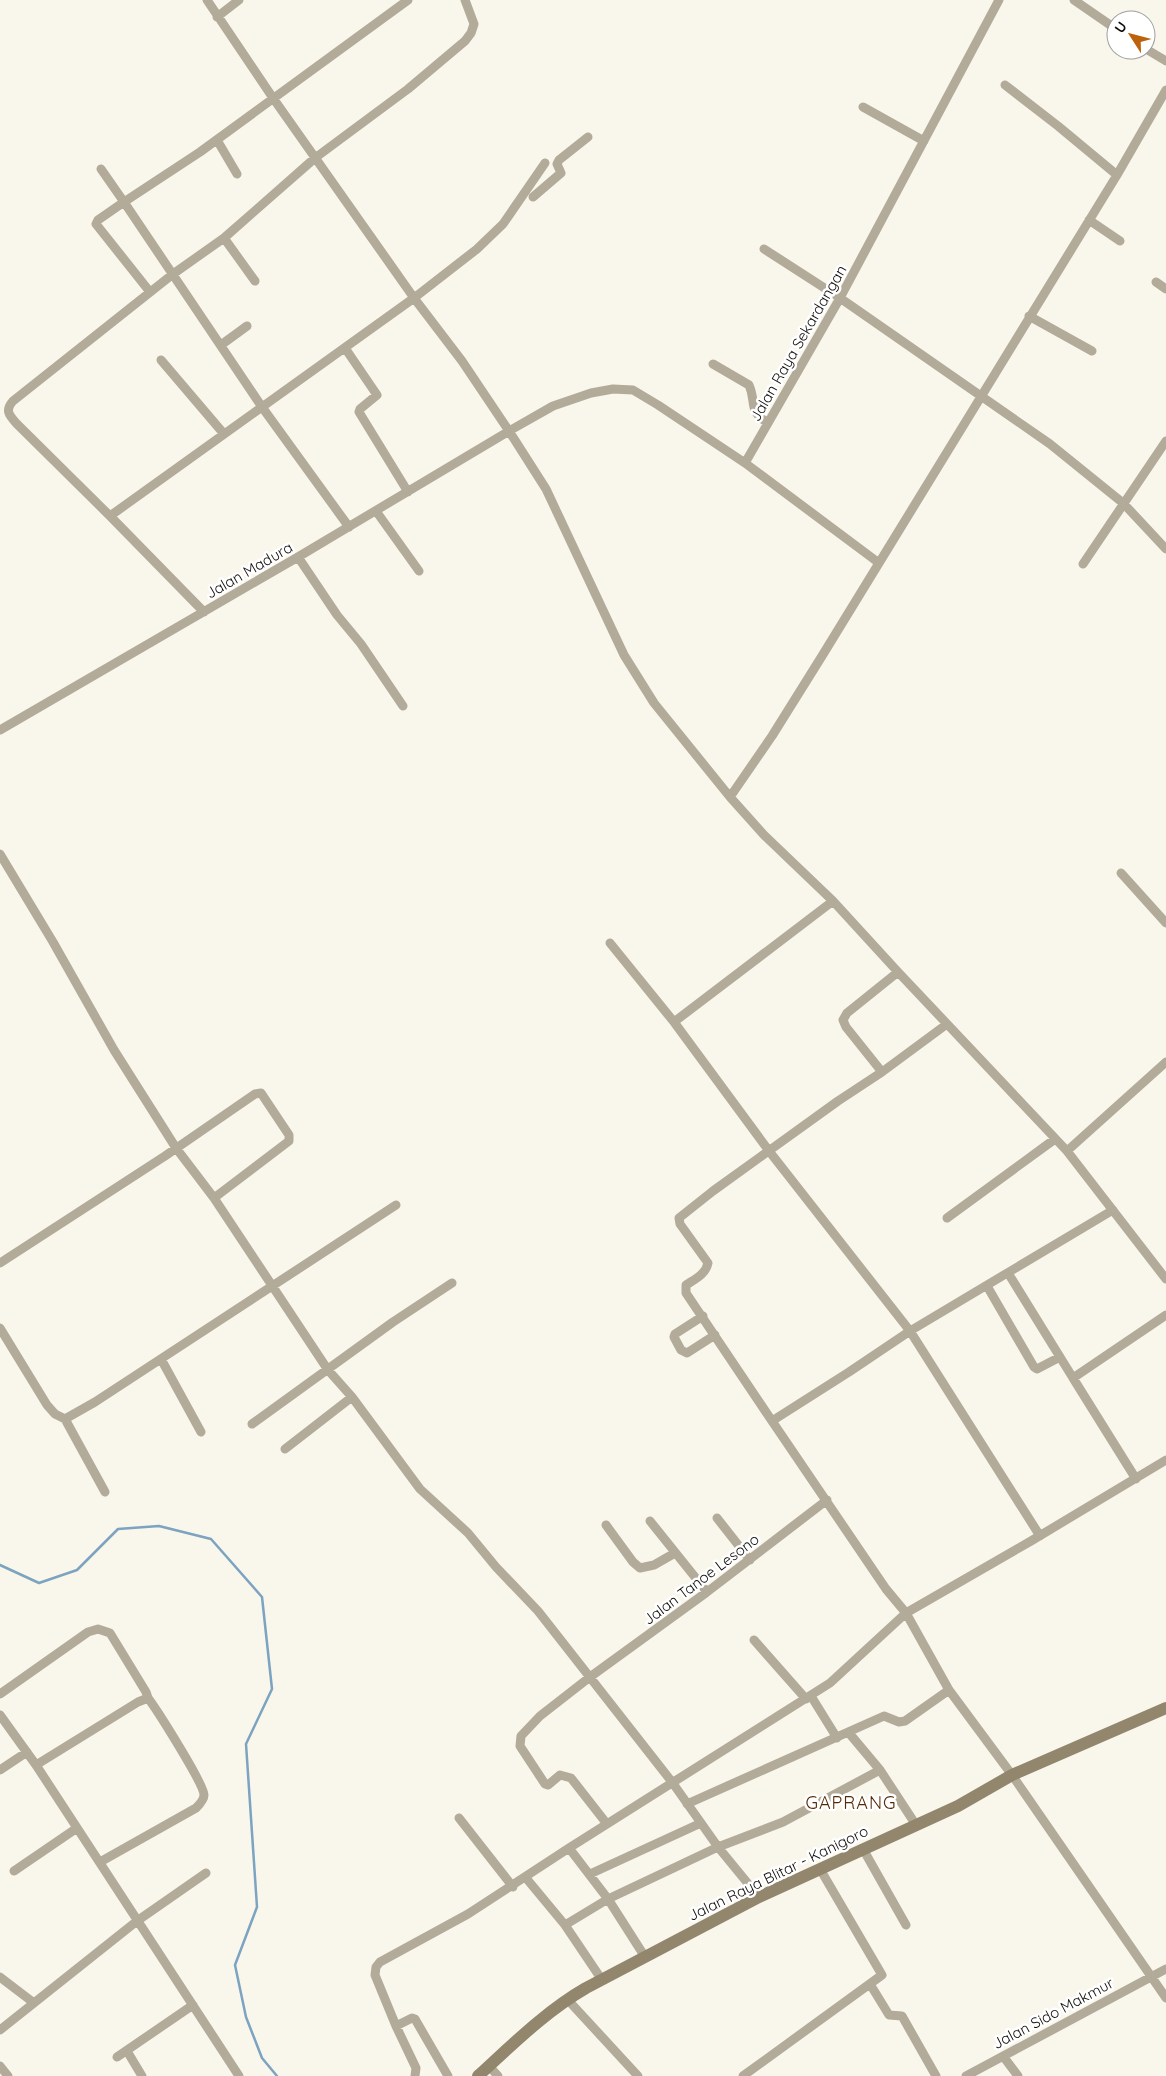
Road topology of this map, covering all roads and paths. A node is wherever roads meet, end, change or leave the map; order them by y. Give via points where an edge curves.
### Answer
1 (207, 0) edge
2 (239, 0) edge
3 (408, 0) edge
4 (465, 0) edge
5 (999, 0) edge
6 (1074, 0) edge
7 (217, 17) junction
8 (1106, 21) edge
9 (1005, 85) dead end
10 (1166, 90) edge
11 (273, 98) junction
12 (863, 107) dead end
13 (588, 137) dead end
14 (217, 140) junction
15 (924, 141) junction
16 (315, 158) junction
17 (545, 164) dead end
18 (101, 169) dead end
19 (237, 174) dead end
20 (1117, 175) junction
21 (533, 197) dead end
22 (124, 202) junction
23 (1089, 220) junction
24 (224, 238) junction
25 (1120, 241) dead end
26 (764, 248) dead end
27 (173, 274) junction
28 (255, 282) dead end
29 (1156, 282) dead end
30 (1166, 289) edge
31 (150, 292) junction
32 (414, 298) junction
33 (840, 298) junction
34 (1029, 316) junction
35 (247, 326) dead end
36 (221, 345) junction
37 (345, 348) junction
38 (1092, 352) dead end
39 (161, 360) dead end
40 (713, 364) dead end
41 (981, 395) junction
42 (262, 407) junction
43 (768, 423) junction
44 (509, 430) junction
45 (224, 434) junction
46 (1166, 441) edge
47 (745, 463) junction
48 (408, 492) junction
49 (1123, 503) junction
50 (376, 510) junction
51 (110, 516) junction
52 (350, 527) junction
53 (1166, 549) edge
54 (298, 558) junction
55 (879, 563) junction
56 (1083, 564) dead end
57 (419, 571) dead end
58 (204, 612) junction
59 (403, 706) dead end
60 (0, 730) edge
61 (730, 797) junction
62 (0, 854) edge
63 (1121, 873) dead end
64 (833, 901) junction
65 (1166, 923) edge
66 (610, 943) dead end
67 (898, 972) junction
68 (674, 1022) junction
69 (947, 1024) junction
70 (1166, 1062) edge
71 (882, 1072) junction
72 (1055, 1139) junction
73 (176, 1148) junction
74 (1067, 1151) junction
75 (769, 1152) junction
76 (214, 1198) junction
77 (396, 1205) dead end
78 (1113, 1210) junction
79 (947, 1218) dead end
80 (0, 1263) edge
81 (1008, 1273) junction
82 (1166, 1279) edge
83 (452, 1283) dead end
84 (987, 1286) junction
85 (273, 1287) junction
86 (1166, 1315) edge
87 (703, 1316) junction
88 (0, 1328) edge
89 (910, 1331) junction
90 (715, 1334) junction
91 (1060, 1356) junction
92 (161, 1359) junction
93 (328, 1370) junction
94 (1074, 1378) junction
95 (352, 1397) junction
96 (65, 1419) junction
97 (772, 1421) junction
98 (252, 1424) dead end
99 (201, 1432) dead end
100 (285, 1449) dead end
101 (1166, 1460) edge
102 (1136, 1479) junction
103 (105, 1492) dead end
104 (827, 1500) junction
105 (717, 1518) dead end
106 (650, 1521) dead end
107 (606, 1525) dead end
108 (1040, 1536) junction
109 (675, 1553) junction
110 (750, 1560) junction
111 (707, 1592) junction
112 (906, 1613) junction
113 (754, 1640) dead end
114 (590, 1677) junction
115 (950, 1690) junction
116 (0, 1694) edge
117 (808, 1697) junction
118 (148, 1698) junction
119 (1166, 1708) edge
120 (0, 1715) edge
121 (849, 1733) junction
122 (837, 1738) junction
123 (27, 1752) junction
124 (36, 1765) junction
125 (0, 1770) edge
126 (880, 1770) junction
127 (1012, 1776) junction
128 (672, 1782) junction
129 (687, 1804) junction
130 (459, 1818) dead end
131 (701, 1823) junction
132 (607, 1824) junction
133 (916, 1825) junction
134 (77, 1828) junction
135 (718, 1846) junction
136 (570, 1848) junction
137 (863, 1849) junction
138 (100, 1862) junction
139 (820, 1869) junction
140 (14, 1871) dead end
141 (206, 1873) dead end
142 (590, 1874) junction
143 (526, 1878) junction
144 (513, 1886) junction
145 (759, 1897) junction
146 (608, 1899) junction
147 (137, 1921) junction
148 (565, 1925) junction
149 (906, 1925) dead end
150 (645, 1957) junction
151 (1166, 1969) edge
152 (1152, 1975) junction
153 (0, 1977) edge
154 (602, 1980) junction
155 (870, 1984) junction
156 (1166, 1998) edge
157 (567, 1999) junction
158 (34, 2003) junction
159 (193, 2005) junction
160 (396, 2026) junction
161 (0, 2030) edge
162 (127, 2050) junction
163 (1003, 2056) junction
164 (117, 2058) dead end
165 (0, 2066) edge
166 (493, 2071) edge
167 (8, 2076) edge
168 (142, 2076) edge
169 (239, 2076) edge
170 (415, 2076) edge
171 (448, 2076) edge
172 (478, 2076) edge
173 (638, 2076) edge
174 (743, 2076) edge
175 (936, 2076) edge
176 (966, 2076) edge
177 (1018, 2076) edge

1 - 7 street
2 - 7 street
3 - 11 street
4 - 16 street via 474,24 465,41 408,89
5 - 15 street, Jalan Raya Sekardangan
6 - 8 street
7 - 11 street
9 - 20 street
10 - 20 street
11 - 14 street
11 - 16 street
12 - 15 street
13 - 21 street via 559,160 557,164 561,173
14 - 19 street
14 - 22 street
15 - 33 street, Jalan Raya Sekardangan
16 - 24 street
16 - 32 street
17 - 32 street via 503,224
18 - 22 street
20 - 23 street
22 - 27 street
22 - 31 street via 96,224
23 - 25 street
23 - 34 street
24 - 27 street
24 - 28 street
26 - 33 street
27 - 31 street
27 - 36 street
29 - 30 street
31 - 51 street via 8,408 17,424
32 - 37 street
32 - 44 street via 462,360
33 - 41 street
33 - 43 street, Jalan Raya Sekardangan
34 - 38 street
34 - 41 street
35 - 36 street
36 - 42 street
37 - 42 street
37 - 48 street via 376,395 359,412
39 - 45 street
40 - 43 street via 749,385 754,412
41 - 49 street via 1050,444
41 - 55 street
42 - 45 street
42 - 52 street
43 - 47 street, Jalan Raya Sekardangan
44 - 47 street via 553,406 613,389 633,390
44 - 48 street, Jalan Madura
44 - 61 street via 546,489 624,655 654,704
45 - 51 street
46 - 49 street
47 - 55 street
48 - 50 street, Jalan Madura
49 - 53 street
49 - 56 street
50 - 52 street, Jalan Madura
50 - 57 street
51 - 58 street
52 - 54 street, Jalan Madura
54 - 58 street, Jalan Madura
54 - 59 street
55 - 61 street via 772,736
58 - 60 street, Jalan Madura
61 - 64 street via 764,835
62 - 73 street via 114,1050
63 - 65 street
64 - 67 street
64 - 68 street
66 - 68 street
67 - 69 street
67 - 71 street via 846,1013 843,1020
68 - 75 street
69 - 71 street
69 - 72 street
70 - 74 street
71 - 75 street
72 - 74 street
72 - 79 street
73 - 76 street
73 - 76 street via 255,1094 263,1095 289,1135 289,1141
73 - 80 street
74 - 78 street
75 - 87 street via 679,1218 708,1263 707,1269 685,1288
75 - 89 street
76 - 85 street
77 - 85 street
78 - 81 street
78 - 82 street
81 - 84 street
81 - 91 street
83 - 93 street
84 - 89 street
84 - 91 street via 1034,1367 1041,1368
85 - 92 street
85 - 93 street
86 - 94 street
87 - 90 street
87 - 90 street via 675,1334 681,1350 687,1353
88 - 96 street via 47,1405
89 - 97 street
89 - 108 street
90 - 97 street
91 - 94 street
92 - 96 street
92 - 99 street
93 - 95 street
93 - 98 street
94 - 102 street
95 - 100 street
95 - 114 street via 420,1489 468,1533
96 - 103 street
97 - 104 street
101 - 102 street
102 - 108 street
104 - 110 street, Jalan Tanoe Lesono
104 - 112 street via 886,1589
105 - 110 street
106 - 109 street
107 - 109 street via 640,1568 654,1565
108 - 112 street
109 - 111 street
110 - 111 street, Jalan Tanoe Lesono
111 - 114 street, Jalan Tanoe Lesono
112 - 115 street
112 - 117 street via 830,1683
113 - 117 street
114 - 128 street
114 - 132 street, Jalan Tanoe Lesono via 540,1716 521,1736 520,1746 545,1784 560,1775 571,1778
115 - 121 street via 905,1721 886,1716
115 - 127 street
116 - 118 street via 88,1632 98,1629 110,1633
117 - 122 street
117 - 128 street
118 - 124 street
118 - 138 street via 183,1754 203,1798 196,1808
119 - 127 main road, Jalan Raya Blitar - Kanigoro
120 - 123 street
121 - 122 street
121 - 126 street
122 - 129 street
123 - 124 street
123 - 125 street
124 - 134 street
126 - 133 street
126 - 135 street via 783,1822
127 - 133 main road, Jalan Raya Blitar - Kanigoro
127 - 152 street
128 - 129 street
128 - 132 street
129 - 131 street
130 - 144 street
131 - 135 street
131 - 142 street
132 - 136 street
133 - 137 main road, Jalan Raya Blitar - Kanigoro
134 - 138 street
134 - 140 street
135 - 145 street
135 - 146 street
136 - 142 street
136 - 143 street
137 - 139 main road, Jalan Raya Blitar - Kanigoro
137 - 149 street
138 - 147 street
139 - 145 main road, Jalan Raya Blitar - Kanigoro
139 - 155 street via 882,1972
141 - 147 street
142 - 146 street
143 - 144 street
143 - 148 street
144 - 160 street via 380,1962 375,1975
145 - 150 main road, Jalan Raya Blitar - Kanigoro
146 - 148 street
146 - 150 street
147 - 158 street
147 - 159 street
148 - 154 street
150 - 154 main road, Jalan Raya Blitar - Kanigoro
151 - 152 street, Jalan Sido Makmur
152 - 156 street
152 - 163 street, Jalan Sido Makmur
153 - 158 street
154 - 157 main road, Jalan Raya Blitar - Kanigoro
155 - 174 street
155 - 175 street via 888,2015 902,2016
157 - 166 main road, Jalan Raya Blitar - Kanigoro
157 - 173 street
158 - 161 street
159 - 162 street
159 - 169 street
160 - 170 street via 416,2068
160 - 171 street via 412,2018 415,2020
162 - 164 street
162 - 168 street
163 - 176 street, Jalan Sido Makmur
163 - 177 street
165 - 167 street
166 - 172 main road, Jalan Raya Blitar - Kanigoro

